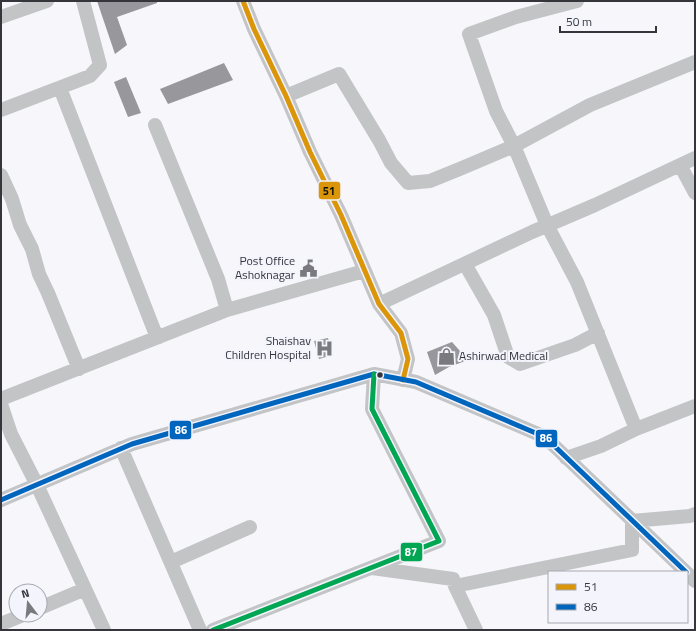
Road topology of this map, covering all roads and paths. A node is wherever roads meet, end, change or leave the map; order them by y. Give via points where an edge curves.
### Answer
1 (47, 1) edge
2 (83, 1) edge
3 (243, 1) edge
4 (577, 1) edge
5 (1, 17) edge
6 (695, 62) edge
7 (60, 88) junction
8 (286, 96) junction
9 (1, 110) edge
10 (155, 125) dead end
11 (514, 146) junction
12 (695, 158) edge
13 (680, 164) junction
14 (1, 175) edge
15 (695, 193) edge
16 (547, 225) junction
17 (465, 264) junction
18 (364, 271) junction
19 (379, 304) junction
20 (226, 310) junction
21 (598, 333) junction
22 (159, 337) junction
23 (79, 369) junction
24 (374, 374) junction
25 (403, 380) junction
26 (1, 399) edge
27 (1, 404) edge
28 (695, 406) edge
29 (636, 429) junction
30 (121, 448) junction
31 (566, 458) junction
32 (37, 485) junction
33 (1, 500) edge
34 (695, 514) edge
35 (632, 521) junction
36 (250, 527) dead end
37 (171, 562) junction
38 (371, 568) junction
39 (684, 571) edge
40 (455, 586) junction
41 (85, 589) junction
42 (48, 605) edge
43 (104, 630) edge
44 (200, 630) edge
45 (213, 630) edge
46 (476, 630) edge

1 - 5 street
2 - 7 street via 100,65 90,76
3 - 8 street
4 - 11 street via 516,17 469,34 496,111
6 - 11 street via 590,105
7 - 9 street
7 - 22 street via 154,330
8 - 11 street via 339,74 391,163 408,183 430,181
8 - 18 street
10 - 20 street via 218,279
11 - 16 street
12 - 13 street
13 - 15 street
13 - 16 street
14 - 23 street
16 - 17 street
16 - 21 street via 577,282
17 - 19 street
17 - 21 street via 494,315 508,357 520,364 575,345
18 - 19 street
18 - 20 street
19 - 25 street via 401,334 408,359
20 - 22 street
21 - 29 street
22 - 23 street
23 - 26 street
24 - 25 street
24 - 30 street
24 - 38 street via 372,409 440,541
25 - 31 street via 416,382 545,437
27 - 32 street via 11,434
28 - 29 street
29 - 31 street via 601,446
30 - 32 street
30 - 37 street
31 - 35 street
32 - 33 street
32 - 41 street
34 - 35 street
35 - 39 street
35 - 40 street via 632,550
36 - 37 street
37 - 44 street
38 - 40 street via 453,579
38 - 45 street
40 - 46 street
41 - 42 street
41 - 43 street

